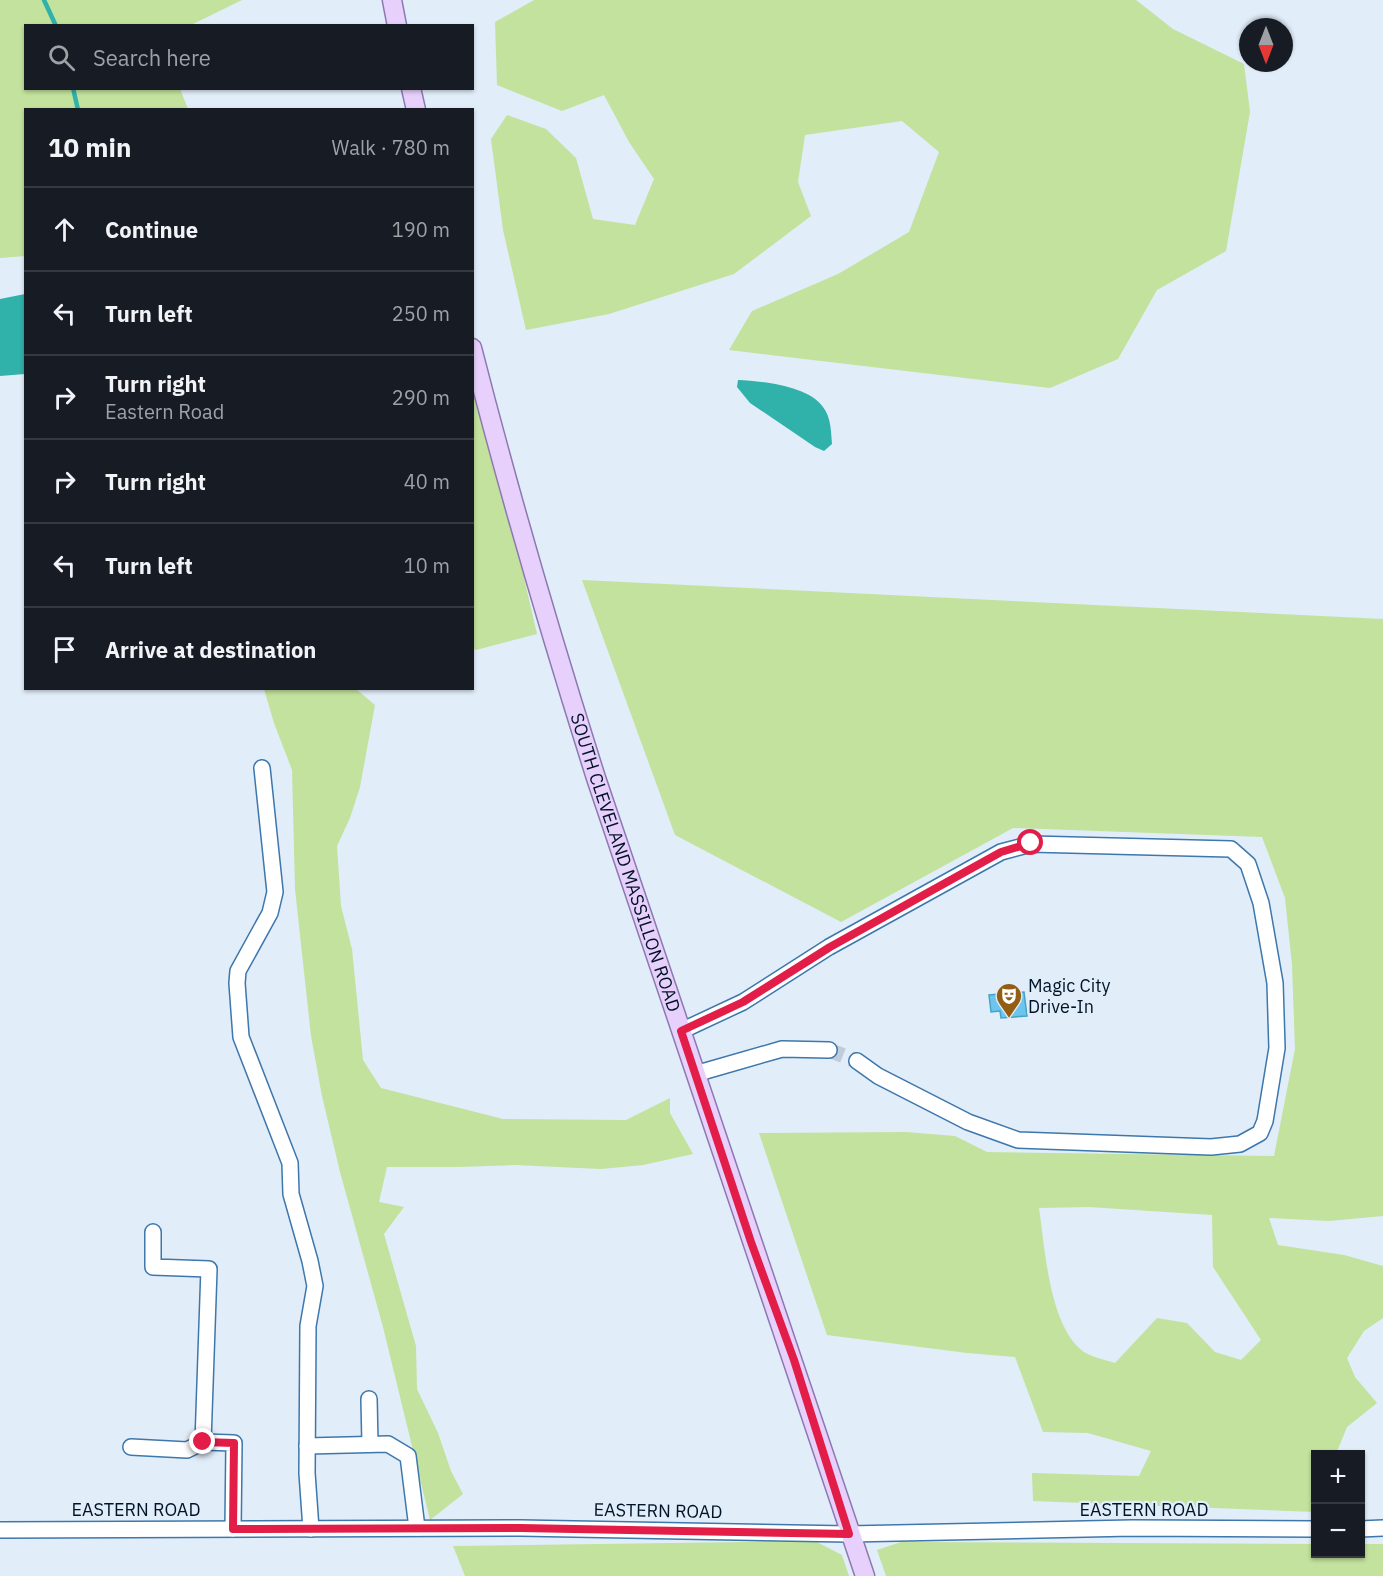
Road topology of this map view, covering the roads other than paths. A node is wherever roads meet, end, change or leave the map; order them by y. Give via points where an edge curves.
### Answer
1 (392, 0) edge
2 (397, 24) edge
3 (411, 90) edge
4 (416, 108) edge
5 (474, 356) edge
6 (262, 768) dead end
7 (681, 1031) junction
8 (830, 1050) tunnel mouth
9 (857, 1061) tunnel mouth
10 (695, 1074) junction
11 (153, 1233) dead end
12 (369, 1399) dead end
13 (203, 1442) junction
14 (370, 1444) junction
15 (307, 1446) junction
16 (131, 1447) dead end
17 (311, 1528) junction
18 (417, 1528) junction
19 (1383, 1528) edge
20 (233, 1529) junction
21 (1311, 1529) edge
22 (1365, 1529) edge
23 (0, 1530) edge
24 (849, 1534) junction
25 (865, 1576) edge

1 - 2 main road
3 - 4 main road
5 - 7 main road, SOUTH CLEVELAND MASSILLON ROAD via 561,666
6 - 15 street via 274,892 270,913 238,971 237,983 241,1037 290,1163 291,1194 315,1286 308,1326
7 - 9 street via 743,1002 830,947 1001,852 1031,843 1231,849 1248,864 1261,903 1275,983 1277,1048 1265,1121 1260,1133 1240,1144 1211,1147 1018,1140 968,1122 878,1076
7 - 10 main road, SOUTH CLEVELAND MASSILLON ROAD
8 - 10 street via 782,1049
10 - 24 main road, SOUTH CLEVELAND MASSILLON ROAD via 794,1360
11 - 13 street via 153,1267 209,1269
12 - 14 street
13 - 16 street via 187,1450
13 - 20 street via 234,1443
14 - 15 street
14 - 18 street via 388,1444 408,1456
15 - 17 street
17 - 18 street, EASTERN ROAD
17 - 20 street, EASTERN ROAD
18 - 24 street, EASTERN ROAD
19 - 22 street
20 - 23 street, EASTERN ROAD
21 - 24 street, EASTERN ROAD
24 - 25 main road, SOUTH CLEVELAND MASSILLON ROAD

